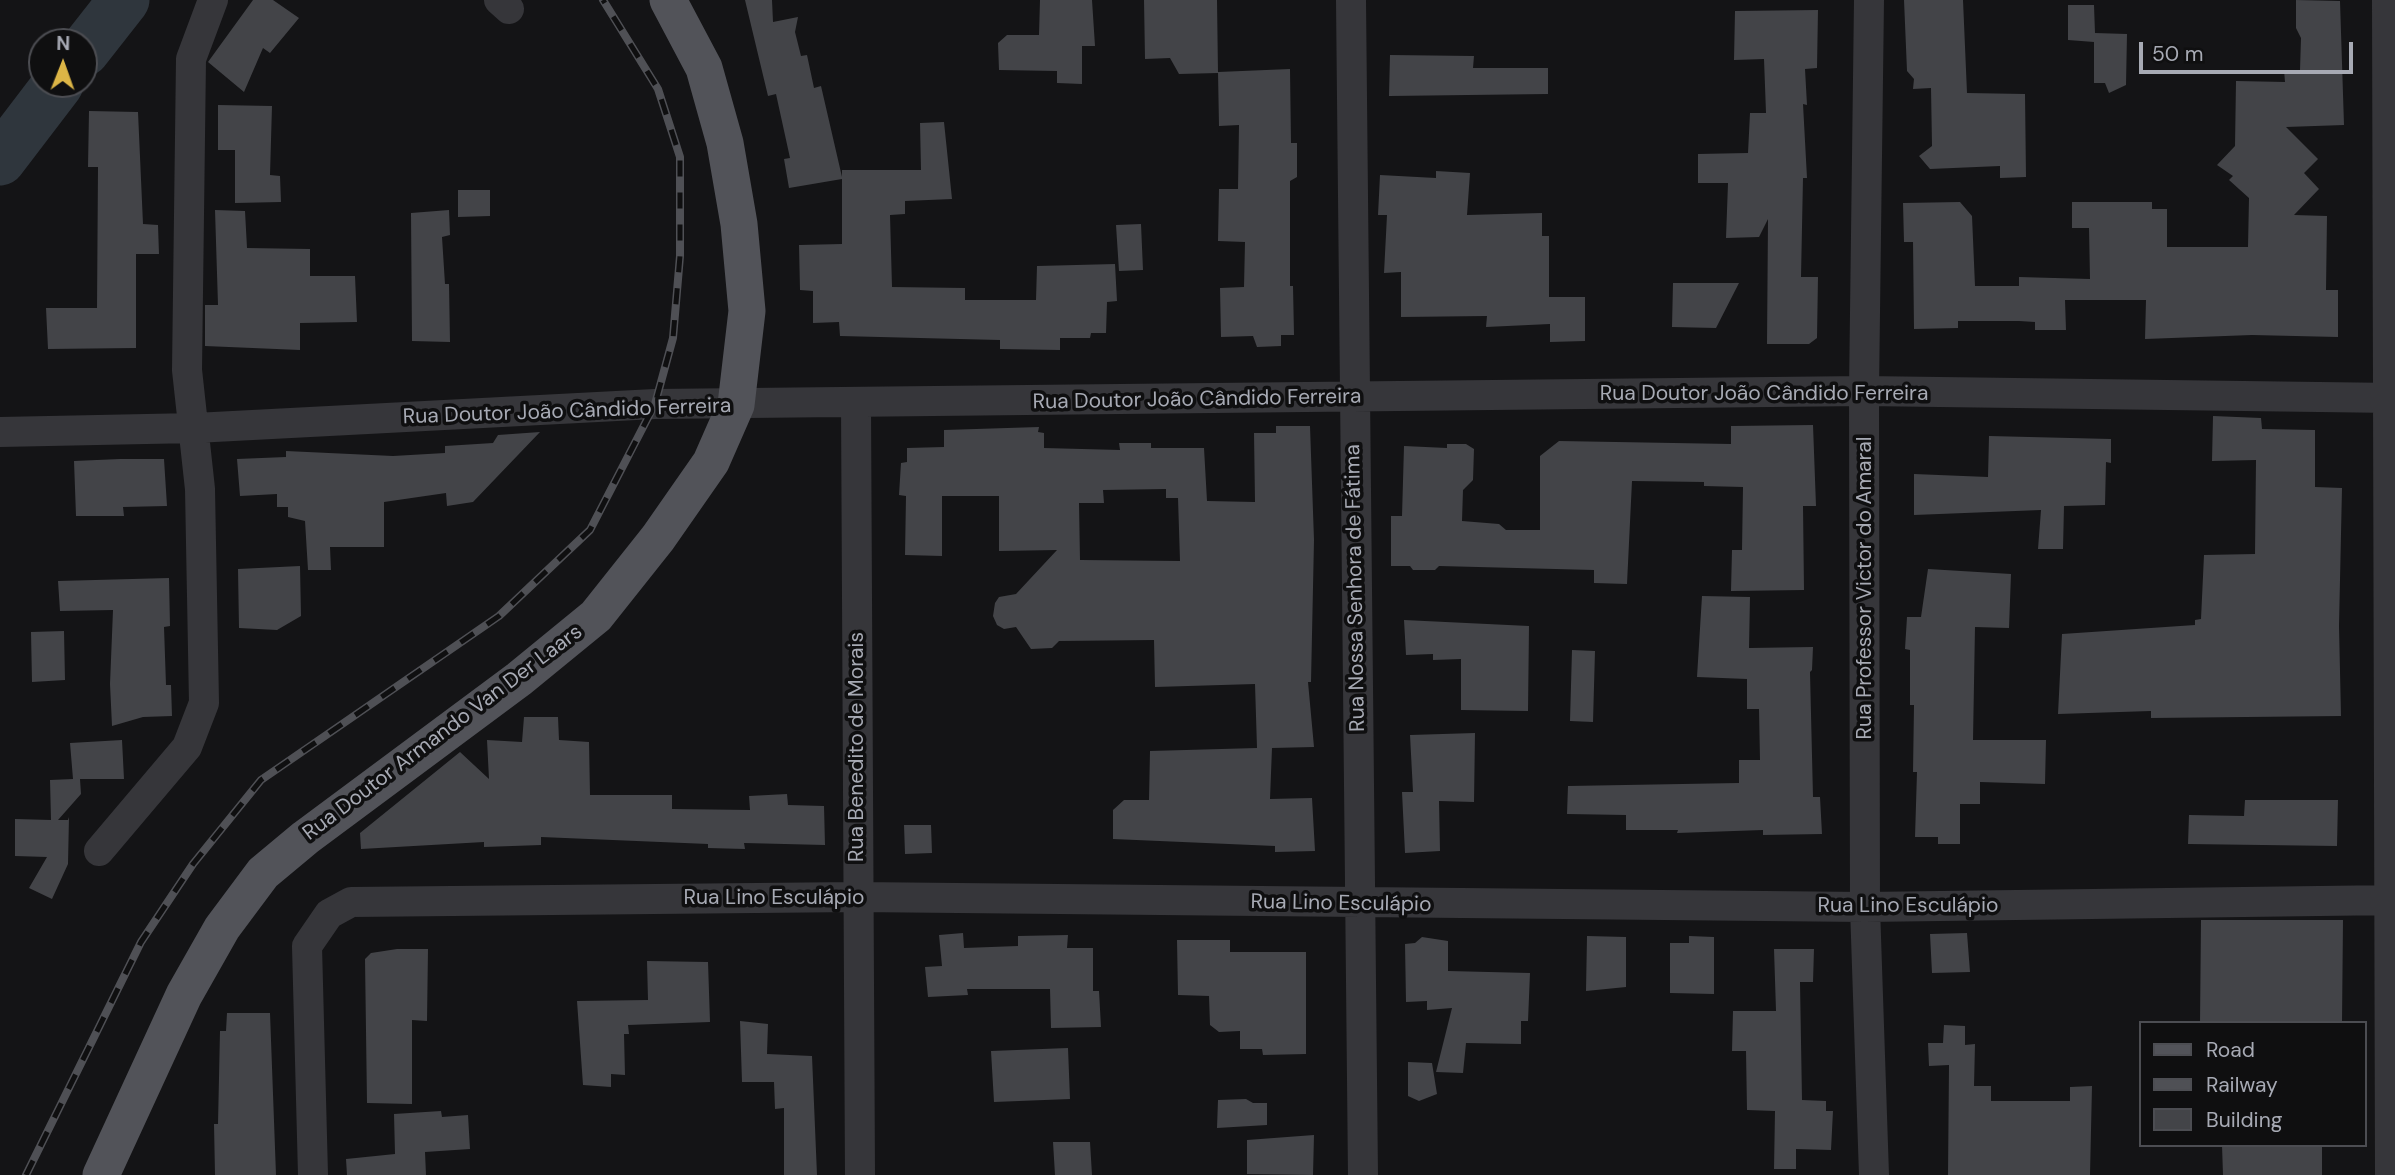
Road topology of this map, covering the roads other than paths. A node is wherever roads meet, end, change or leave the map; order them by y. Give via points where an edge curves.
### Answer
1 (213, 0) edge
2 (668, 0) edge
3 (1350, 0) edge
4 (1869, 0) edge
5 (2387, 0) edge
6 (1864, 391) junction
7 (1354, 398) junction
8 (2391, 398) edge
9 (856, 404) junction
10 (736, 405) junction
11 (195, 428) junction
12 (0, 432) edge
13 (99, 851) dead end
14 (857, 897) junction
15 (2393, 900) edge
16 (1359, 904) junction
17 (1865, 907) junction
18 (101, 1175) edge
19 (313, 1175) edge
20 (860, 1175) edge
21 (1363, 1175) edge
22 (1874, 1175) edge
23 (2390, 1175) edge

1 - 11 street via 191,59 187,370
2 - 10 main road, Rua Doutor Armando Van Der Laars via 704,68 726,142 747,311
3 - 7 street, Rua Nossa Senhora de Fátima
4 - 6 street, Rua Professor Victor do Amaral
5 - 8 street
6 - 7 street, Rua Doutor João Cândido Ferreira
6 - 8 street, Rua Doutor João Cândido Ferreira
6 - 17 street, Rua Professor Victor do Amaral
7 - 9 street, Rua Doutor João Cândido Ferreira
7 - 16 street, Rua Nossa Senhora de Fátima
8 - 15 street
9 - 10 street, Rua Doutor João Cândido Ferreira
9 - 14 street, Rua Benedito de Morais
10 - 11 street, Rua Doutor João Cândido Ferreira via 656,404
10 - 18 main road, Rua Doutor Armando Van Der Laars via 711,462 596,616 263,873 222,928 184,995
11 - 12 street, Rua Doutor João Cândido Ferreira
11 - 13 street via 204,703 187,747
14 - 16 street, Rua Lino Esculápio
14 - 19 street, Rua Lino Esculápio via 351,902 329,914 307,946
14 - 20 street, Rua Benedito de Morais
15 - 17 street, Rua Lino Esculápio
15 - 23 street
16 - 17 street, Rua Lino Esculápio
16 - 21 street, Rua Nossa Senhora de Fátima
17 - 22 street, Rua Professor Victor do Amaral

